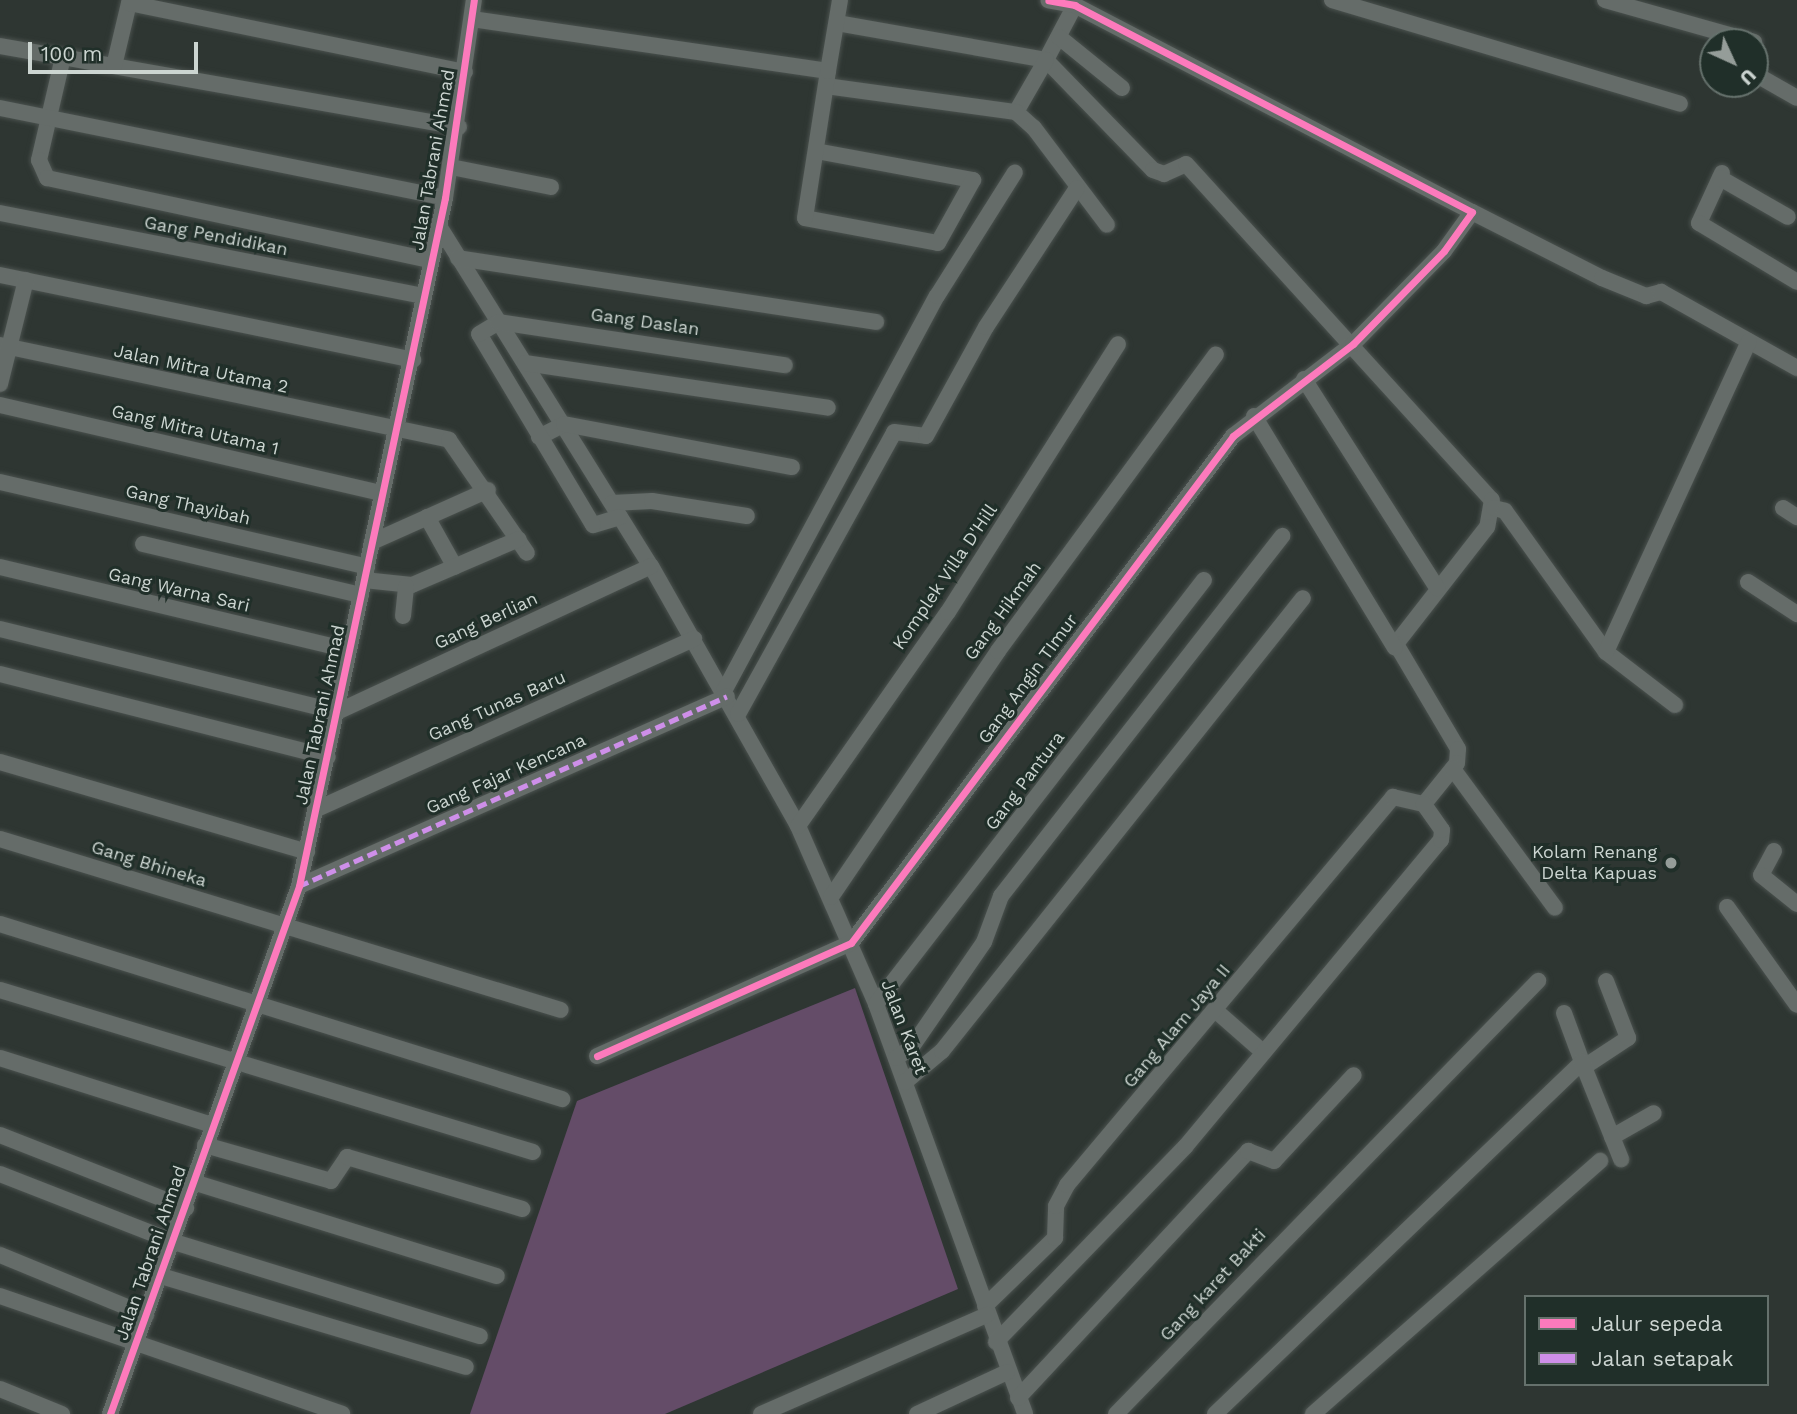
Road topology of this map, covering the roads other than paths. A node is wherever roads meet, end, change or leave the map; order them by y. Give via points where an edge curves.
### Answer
1 (841, 0) edge
2 (1048, 0) edge
3 (1332, 0) edge
4 (1605, 0) edge
5 (471, 1) edge
6 (1074, 3) edge
7 (472, 19) junction
8 (837, 23) junction
9 (1704, 28) edge
10 (1059, 37) junction
11 (0, 46) edge
12 (63, 57) junction
13 (1046, 60) junction
14 (114, 66) junction
15 (466, 72) junction
16 (827, 78) junction
17 (1769, 82) edge
18 (1122, 88) dead end
19 (1797, 98) edge
20 (1681, 104) dead end
21 (0, 108) edge
22 (1016, 112) junction
23 (52, 118) junction
24 (459, 127) junction
25 (816, 151) junction
26 (451, 167) junction
27 (1016, 172) dead end
28 (551, 187) dead end
29 (1077, 188) junction
30 (445, 198) junction
31 (0, 212) edge
32 (1472, 212) junction
33 (1788, 217) dead end
34 (1107, 225) dead end
35 (439, 226) junction
36 (458, 258) junction
37 (431, 260) junction
38 (0, 275) edge
39 (26, 280) junction
40 (1797, 282) edge
41 (424, 296) junction
42 (499, 322) junction
43 (876, 322) dead end
44 (1749, 341) junction
45 (1118, 344) dead end
46 (1353, 344) junction
47 (5, 346) edge
48 (1216, 354) dead end
49 (412, 360) junction
50 (525, 363) junction
51 (785, 365) dead end
52 (1797, 368) edge
53 (1304, 379) junction
54 (536, 381) junction
55 (0, 384) edge
56 (512, 393) junction
57 (0, 405) edge
58 (828, 408) dead end
59 (1254, 416) junction
60 (564, 425) junction
61 (393, 430) junction
62 (539, 437) junction
63 (792, 467) dead end
64 (0, 482) edge
65 (488, 490) junction
66 (382, 493) junction
67 (1494, 508) junction
68 (616, 510) junction
69 (747, 516) dead end
70 (427, 517) junction
71 (1282, 536) dead end
72 (372, 542) junction
73 (143, 544) dead end
74 (651, 566) junction
75 (0, 567) edge
76 (455, 567) junction
77 (1204, 580) dead end
78 (364, 581) junction
79 (1748, 582) dead end
80 (406, 586) junction
81 (1437, 588) junction
82 (1303, 598) dead end
83 (1797, 614) edge
84 (403, 616) dead end
85 (0, 629) edge
86 (694, 639) junction
87 (1395, 648) junction
88 (348, 650) junction
89 (1606, 652) junction
90 (0, 674) edge
91 (726, 694) junction
92 (1675, 705) dead end
93 (337, 712) junction
94 (738, 714) junction
95 (328, 757) junction
96 (0, 762) edge
97 (1453, 769) junction
98 (1424, 804) junction
99 (317, 809) junction
100 (798, 826) junction
101 (0, 839) edge
102 (1774, 851) dead end
103 (307, 852) junction
104 (299, 886) junction
105 (831, 897) junction
106 (1797, 904) edge
107 (1727, 907) dead end
108 (1555, 908) dead end
109 (0, 924) edge
110 (286, 925) junction
111 (851, 943) junction
112 (1538, 981) dead end
113 (1606, 981) dead end
114 (0, 990) edge
115 (257, 1003) junction
116 (876, 1004) junction
117 (1797, 1005) edge
118 (561, 1010) dead end
119 (1215, 1010) junction
120 (1564, 1013) dead end
121 (1263, 1052) junction
122 (597, 1056) dead end
123 (0, 1058) edge
124 (896, 1058) junction
125 (234, 1063) junction
126 (1583, 1064) junction
127 (1354, 1074) dead end
128 (905, 1082) junction
129 (562, 1099) dead end
130 (1654, 1113) dead end
131 (212, 1125) junction
132 (0, 1135) edge
133 (1612, 1137) junction
134 (205, 1145) junction
135 (533, 1152) dead end
136 (1621, 1159) dead end
137 (1600, 1161) dead end
138 (0, 1174) edge
139 (193, 1182) junction
140 (186, 1208) junction
141 (522, 1209) dead end
142 (174, 1242) junction
143 (0, 1255) edge
144 (161, 1276) junction
145 (497, 1276) dead end
146 (0, 1296) edge
147 (986, 1311) junction
148 (146, 1315) junction
149 (481, 1336) dead end
150 (996, 1342) junction
151 (136, 1347) junction
152 (466, 1367) dead end
153 (1007, 1372) junction
154 (0, 1389) edge
155 (1018, 1398) junction
156 (115, 1413) edge
157 (62, 1414) edge
158 (342, 1414) edge
159 (761, 1414) edge
160 (917, 1414) edge
161 (1025, 1414) edge
162 (1116, 1414) edge
163 (1215, 1414) edge
164 (1313, 1414) edge

1 - 8 street
2 - 6 street
3 - 20 street
4 - 9 street
5 - 7 street, Jalan Tabrani Ahmad
6 - 10 street
6 - 32 street
7 - 15 street, Jalan Tabrani Ahmad
7 - 16 street
8 - 13 street
8 - 16 street
10 - 13 street
10 - 18 street
11 - 12 street, Jalan Tabrani Ahmad
12 - 14 street, Jalan Tabrani Ahmad
12 - 23 street
13 - 22 street
13 - 46 street via 1153,170 1164,174 1186,164
14 - 15 street via 129,3
14 - 24 street, Jalan Tabrani Ahmad
15 - 24 street, Jalan Tabrani Ahmad
16 - 22 street
16 - 25 street
17 - 19 street
21 - 23 street
22 - 29 street via 1034,128
23 - 30 street
23 - 37 street via 38,165 55,182
24 - 26 street, Jalan Tabrani Ahmad
25 - 25 street via 808,220 938,243 973,180
26 - 28 street
26 - 30 street, Jalan Tabrani Ahmad
27 - 91 street via 937,296
29 - 34 street
29 - 94 street via 986,327 926,436 894,432
30 - 35 street, Jalan Tabrani Ahmad
31 - 41 street, Gang Pendidikan
32 - 44 street via 1602,278 1647,297 1661,292
32 - 46 street, Gang Angin TImur via 1444,251
33 - 40 street via 1721,175 1699,223
35 - 36 street, Jalan Karet
35 - 37 street, Jalan Tabrani Ahmad
36 - 42 street, Jalan Karet
36 - 43 street
37 - 41 street, Jalan Tabrani Ahmad
38 - 39 street
39 - 47 street
39 - 49 street
41 - 49 street, Jalan Tabrani Ahmad
42 - 50 street, Jalan Karet
42 - 51 street, Gang Daslan
42 - 56 street via 478,337
44 - 52 street
44 - 89 street
45 - 100 street, Komplek Villa D'Hill via 948,612
46 - 53 street, Gang Angin TImur
46 - 67 street
47 - 55 street
47 - 61 street, Jalan Mitra Utama 2
48 - 105 street, Gang Hikmah via 998,651
49 - 61 street, Jalan Tabrani Ahmad
50 - 54 street, Jalan Karet
50 - 58 street
53 - 59 street, Gang Angin TImur
53 - 81 street
54 - 56 street
54 - 60 street, Jalan Karet
56 - 62 street
57 - 66 street, Gang Mitra Utama 1
59 - 87 street
59 - 111 street, Gang Angin TImur via 1233,436
60 - 62 street
60 - 63 street
60 - 68 street, Jalan Karet
61 - 65 street, Jalan Mitra Utama 2 via 451,441
61 - 66 street, Jalan Tabrani Ahmad
62 - 68 street via 594,526
64 - 78 street, Gang Thayibah
65 - 70 street
65 - 76 street, Jalan Mitra Utama 2 via 523,546
66 - 72 street, Jalan Tabrani Ahmad
67 - 81 street via 1478,540
67 - 89 street via 1505,511
68 - 69 street via 652,501
68 - 74 street, Jalan Karet
70 - 72 street
70 - 76 street
71 - 124 street via 1001,896 984,942 911,1048
72 - 78 street, Jalan Tabrani Ahmad
73 - 78 street
74 - 86 street, Jalan Karet
74 - 93 street, Gang Berlian
75 - 88 street, Gang Warna Sari
76 - 80 street
77 - 116 street, Gang Pantura
78 - 80 street
78 - 88 street, Jalan Tabrani Ahmad
79 - 83 street
80 - 84 street
81 - 87 street
82 - 128 street via 942,1051
85 - 93 street
86 - 91 street, Jalan Karet
86 - 99 street, Gang Tunas Baru
87 - 97 street via 1458,749
88 - 93 street, Jalan Tabrani Ahmad
89 - 92 street
90 - 95 street
91 - 94 street, Jalan Karet
91 - 104 street, Gang Fajar Kencana
93 - 95 street, Jalan Tabrani Ahmad
94 - 100 street, Jalan Karet
95 - 99 street, Jalan Tabrani Ahmad
96 - 103 street
97 - 98 street
97 - 108 street
98 - 119 street, Gang Alam Jaya II via 1395,796
98 - 121 street via 1442,838
99 - 103 street, Jalan Tabrani Ahmad
100 - 105 street, Jalan Karet
101 - 110 street, Gang Bhineka
102 - 106 street via 1761,875
103 - 104 street, Jalan Tabrani Ahmad
104 - 110 street, Jalan Tabrani Ahmad
105 - 111 street, Jalan Karet
107 - 117 street
109 - 115 street
110 - 115 street, Jalan Tabrani Ahmad
110 - 118 street, Gang Bhineka
111 - 116 street, Jalan Karet
111 - 122 street
112 - 162 street, Gang karet Bakti via 1337,1182
113 - 126 street via 1628,1038
114 - 125 street
115 - 125 street, Jalan Tabrani Ahmad
115 - 129 street
116 - 124 street, Jalan Karet
119 - 121 street
119 - 147 street, Gang Alam Jaya II via 1067,1185 1056,1206 1055,1238
120 - 126 street
121 - 150 street via 1185,1147
123 - 131 street
124 - 128 street, Jalan Karet
125 - 131 street, Jalan Tabrani Ahmad
125 - 135 street
126 - 133 street
126 - 163 street
127 - 155 street via 1274,1161 1248,1151
128 - 147 street, Jalan Karet
130 - 133 street
131 - 134 street, Jalan Tabrani Ahmad
132 - 140 street
133 - 136 street
134 - 139 street, Jalan Tabrani Ahmad
134 - 141 street via 331,1181 347,1157
137 - 164 street
138 - 142 street
139 - 140 street, Jalan Tabrani Ahmad
139 - 145 street
140 - 142 street, Jalan Tabrani Ahmad
142 - 144 street, Jalan Tabrani Ahmad
142 - 149 street
143 - 148 street
144 - 148 street, Jalan Tabrani Ahmad
144 - 152 street
146 - 151 street
147 - 150 street, Jalan Karet
147 - 159 street
148 - 151 street, Jalan Tabrani Ahmad
150 - 153 street, Jalan Karet
151 - 156 street, Jalan Tabrani Ahmad
151 - 158 street
153 - 155 street, Jalan Karet
153 - 160 street
154 - 157 street
155 - 161 street, Jalan Karet

